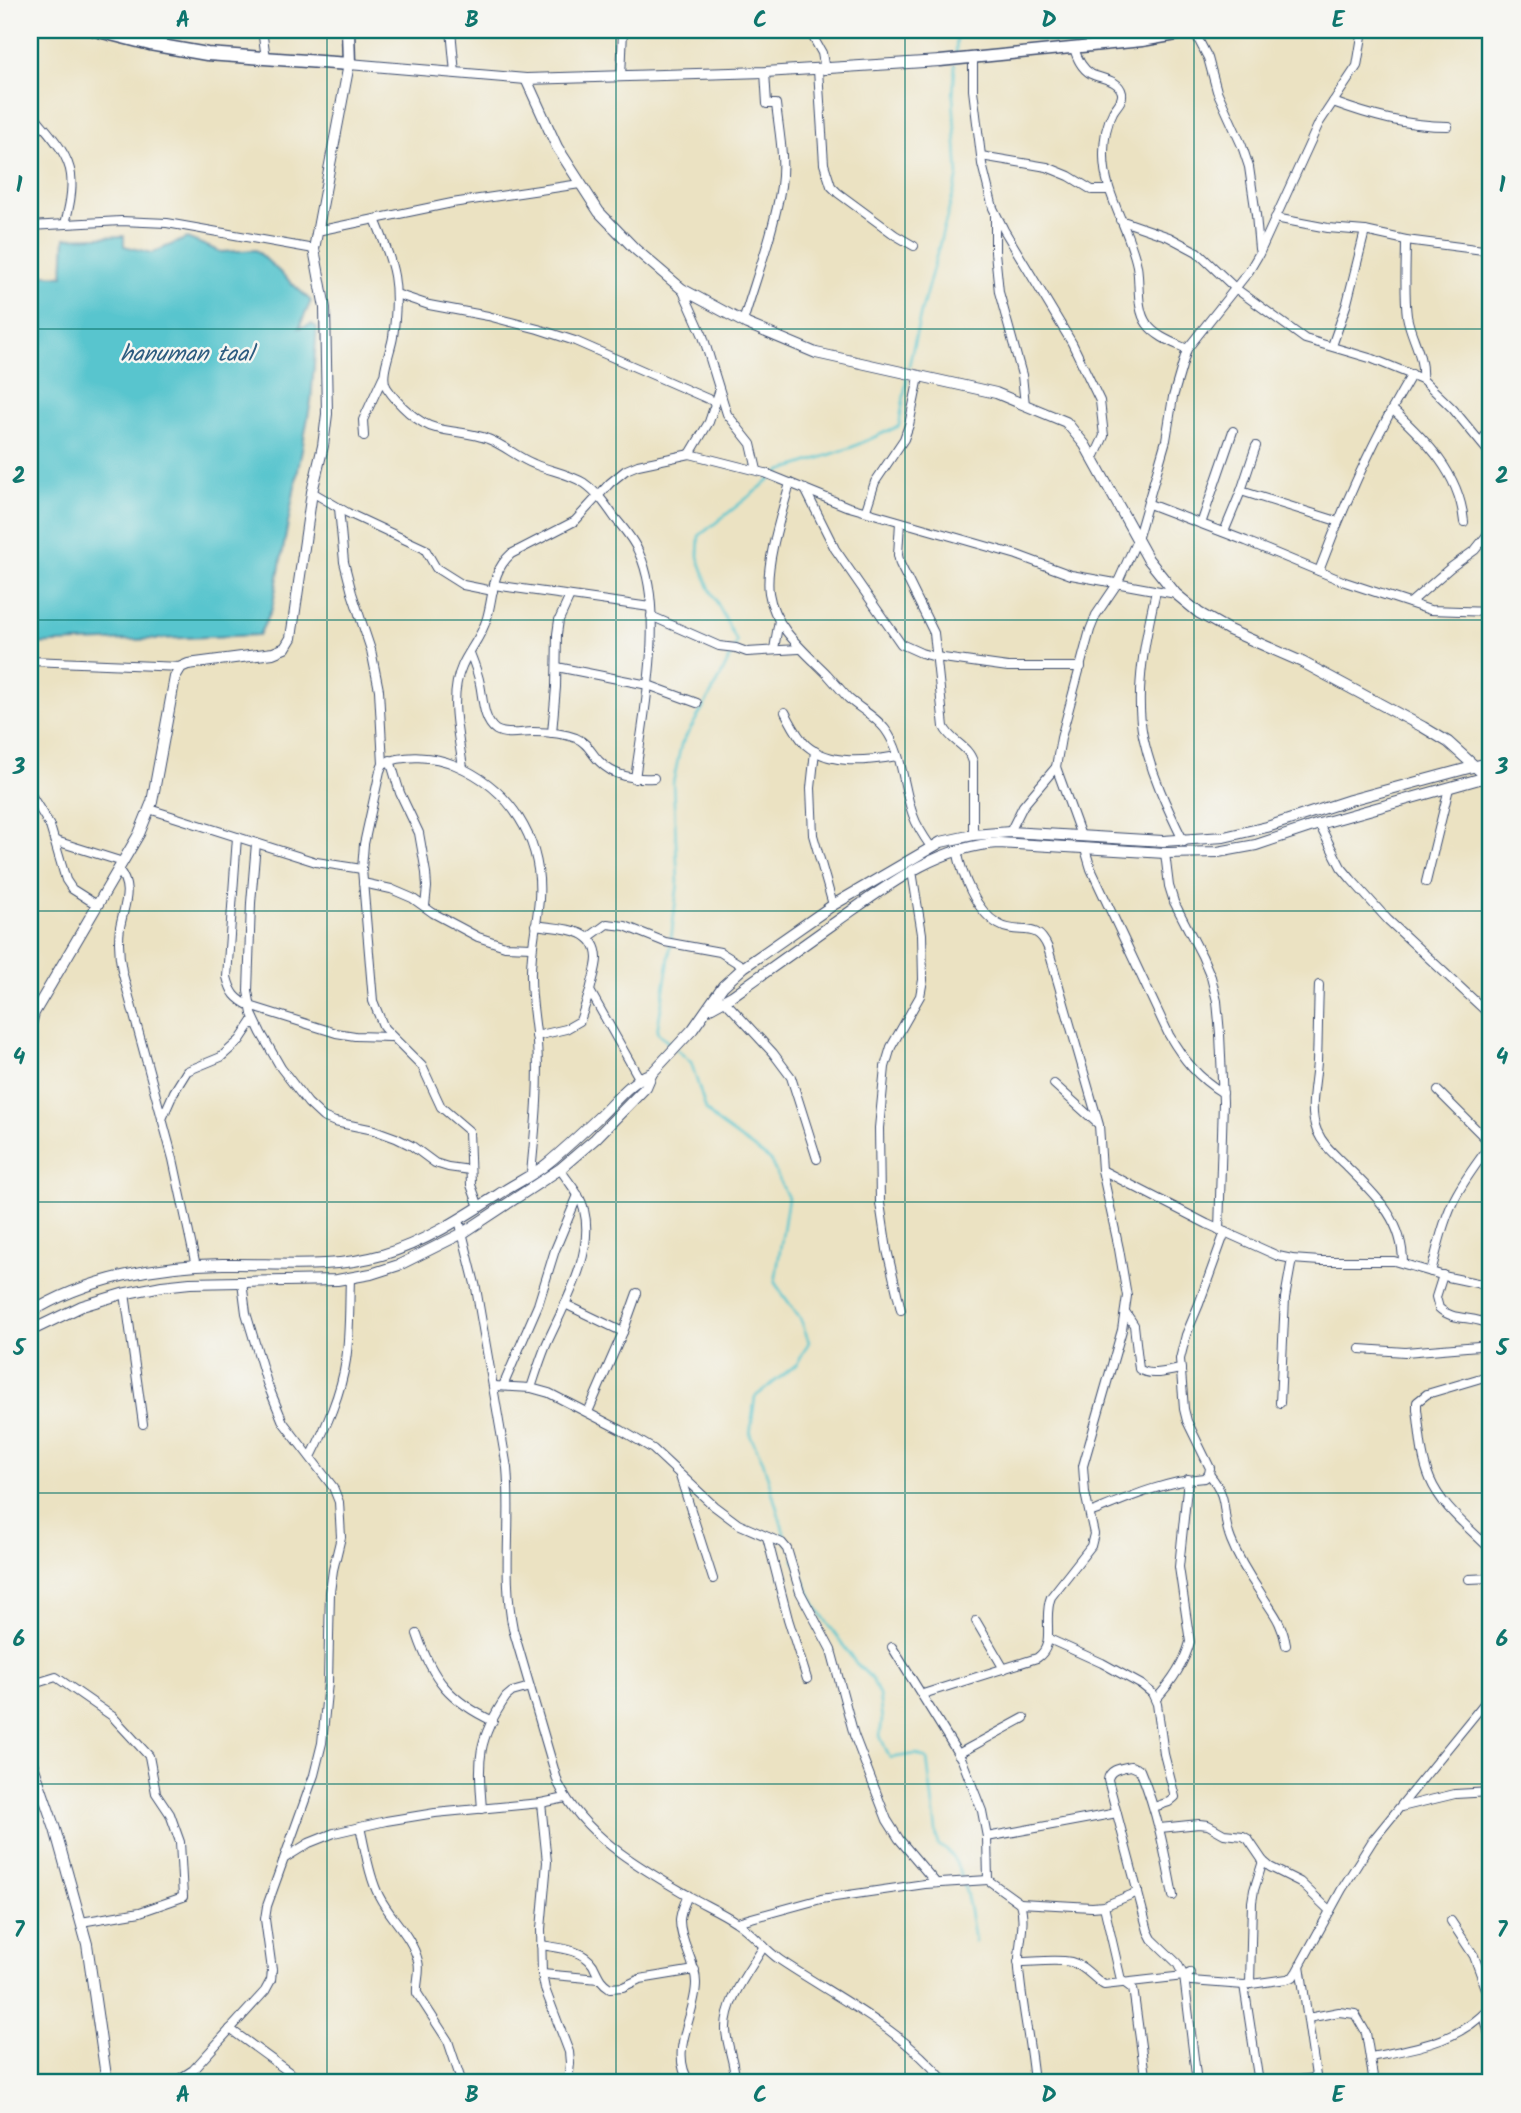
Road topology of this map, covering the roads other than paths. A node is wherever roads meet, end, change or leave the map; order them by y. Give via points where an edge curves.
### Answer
1 (95, 30) edge
2 (262, 30) edge
3 (348, 30) edge
4 (451, 30) edge
5 (623, 30) edge
6 (809, 30) edge
7 (1138, 30) edge
8 (1363, 30) edge
9 (1200, 31) edge
10 (1142, 41) junction
11 (1074, 48) junction
12 (266, 58) junction
13 (973, 58) junction
14 (940, 61) joint
15 (349, 64) junction
16 (822, 70) junction
17 (765, 72) junction
18 (455, 73) junction
19 (621, 77) junction
20 (526, 79) junction
21 (1333, 102) junction
22 (30, 110) edge
23 (1448, 126) dead end
24 (981, 156) junction
25 (580, 184) junction
26 (1108, 190) junction
27 (995, 211) junction
28 (1275, 218) junction
29 (375, 219) junction
30 (1121, 220) junction
31 (65, 224) junction
32 (30, 226) edge
33 (1365, 230) junction
34 (317, 231) junction
35 (1406, 240) junction
36 (914, 246) dead end
37 (314, 249) junction
38 (1491, 251) edge
39 (1259, 254) junction
40 (1236, 288) junction
41 (682, 289) junction
42 (396, 293) junction
43 (743, 322) junction
44 (1332, 346) junction
45 (1187, 349) junction
46 (1412, 374) junction
47 (915, 376) junction
48 (383, 377) junction
49 (1422, 379) junction
50 (719, 393) junction
51 (715, 402) junction
52 (1025, 405) junction
53 (1392, 409) junction
54 (1491, 427) edge
55 (1233, 430) dead end
56 (364, 436) dead end
57 (1480, 442) junction
58 (1256, 446) dead end
59 (690, 454) junction
60 (1491, 455) edge
61 (1093, 460) junction
62 (761, 471) junction
63 (788, 482) junction
64 (805, 489) junction
65 (1241, 491) junction
66 (312, 492) junction
67 (599, 496) junction
68 (1149, 504) junction
69 (339, 508) junction
70 (866, 510) junction
71 (1337, 521) junction
72 (900, 522) junction
73 (1464, 522) dead end
74 (1491, 523) edge
75 (1201, 524) junction
76 (1224, 533) junction
77 (1138, 540) junction
78 (1319, 571) junction
79 (1117, 584) junction
80 (494, 588) junction
81 (1156, 591) junction
82 (1176, 594) junction
83 (570, 596) junction
84 (1410, 603) junction
85 (650, 612) junction
86 (1491, 612) edge
87 (779, 620) junction
88 (774, 649) junction
89 (799, 649) junction
90 (470, 653) junction
91 (936, 657) junction
92 (30, 661) edge
93 (181, 667) junction
94 (557, 667) junction
95 (1081, 667) junction
96 (648, 685) junction
97 (697, 703) dead end
98 (785, 712) dead end
99 (552, 733) junction
100 (815, 751) junction
101 (897, 756) junction
102 (386, 762) junction
103 (1491, 762) edge
104 (1056, 767) junction
105 (1476, 767) junction
106 (463, 768) junction
107 (654, 778) dead end
108 (1490, 778) edge
109 (635, 779) junction
110 (1449, 788) junction
111 (30, 793) edge
112 (149, 808) junction
113 (1319, 824) junction
114 (1010, 832) junction
115 (973, 835) junction
116 (1082, 836) junction
117 (237, 837) junction
118 (56, 841) junction
119 (1184, 842) junction
120 (256, 843) junction
121 (931, 847) junction
122 (1085, 849) junction
123 (957, 850) junction
124 (1165, 853) junction
125 (121, 864) junction
126 (362, 869) junction
127 (912, 871) junction
128 (1426, 882) dead end
129 (363, 883) junction
130 (1491, 902) edge
131 (97, 905) junction
132 (833, 905) junction
133 (425, 906) junction
134 (535, 925) junction
135 (589, 937) junction
136 (1491, 946) edge
137 (532, 947) junction
138 (744, 967) junction
139 (1319, 985) dead end
140 (590, 991) junction
141 (724, 1000) junction
142 (250, 1006) junction
143 (706, 1009) junction
144 (1490, 1011) edge
145 (32, 1013) edge
146 (254, 1019) junction
147 (30, 1028) edge
148 (536, 1036) junction
149 (390, 1037) junction
150 (652, 1073) junction
151 (639, 1078) junction
152 (1054, 1084) dead end
153 (1438, 1091) dead end
154 (1223, 1093) junction
155 (162, 1119) junction
156 (1100, 1125) junction
157 (817, 1159) dead end
158 (560, 1169) junction
159 (470, 1170) junction
160 (1102, 1170) junction
161 (531, 1174) junction
162 (578, 1195) junction
163 (479, 1207) junction
164 (458, 1220) junction
165 (1222, 1231) junction
166 (463, 1233) junction
167 (1292, 1259) junction
168 (1403, 1263) junction
169 (196, 1266) junction
170 (1431, 1272) junction
171 (1443, 1275) junction
172 (350, 1278) junction
173 (242, 1282) junction
174 (1491, 1286) edge
175 (125, 1293) junction
176 (637, 1293) dead end
177 (565, 1304) junction
178 (901, 1310) dead end
179 (30, 1313) edge
180 (1126, 1313) junction
181 (1491, 1328) edge
182 (30, 1331) edge
183 (623, 1332) junction
184 (1491, 1345) edge
185 (1360, 1349) dead end
186 (1181, 1369) junction
187 (1491, 1375) edge
188 (494, 1386) junction
189 (503, 1386) junction
190 (531, 1388) junction
191 (1280, 1403) dead end
192 (588, 1412) junction
193 (143, 1424) dead end
194 (311, 1457) junction
195 (680, 1474) junction
196 (1209, 1474) junction
197 (1188, 1479) junction
198 (1090, 1513) junction
199 (768, 1537) junction
200 (1491, 1550) edge
201 (1491, 1578) edge
202 (713, 1579) dead end
203 (1469, 1580) dead end
204 (976, 1621) dead end
205 (416, 1634) dead end
206 (1049, 1639) junction
207 (1286, 1645) dead end
208 (892, 1647) dead end
209 (1004, 1669) junction
210 (807, 1679) dead end
211 (30, 1685) edge
212 (530, 1686) junction
213 (923, 1694) junction
214 (1491, 1695) edge
215 (1156, 1699) junction
216 (1024, 1718) dead end
217 (492, 1721) junction
218 (958, 1754) junction
219 (30, 1757) edge
220 (1491, 1792) edge
221 (566, 1798) junction
222 (541, 1803) junction
223 (1154, 1807) junction
224 (1401, 1807) junction
225 (482, 1809) junction
226 (1117, 1813) junction
227 (360, 1827) junction
228 (1160, 1828) junction
229 (987, 1838) junction
230 (285, 1858) junction
231 (1263, 1861) junction
232 (988, 1880) junction
233 (936, 1883) junction
234 (1138, 1892) junction
235 (688, 1895) junction
236 (1173, 1896) dead end
237 (1020, 1903) junction
238 (1104, 1906) junction
239 (1330, 1911) junction
240 (1451, 1921) dead end
241 (81, 1922) junction
242 (737, 1922) junction
243 (541, 1945) junction
244 (764, 1946) junction
245 (1018, 1962) junction
246 (1300, 1965) junction
247 (695, 1970) junction
248 (542, 1974) junction
249 (1187, 1974) junction
250 (599, 1979) junction
251 (1125, 1983) junction
252 (1247, 1984) junction
253 (1491, 2004) edge
254 (1484, 2014) junction
255 (1308, 2018) junction
256 (230, 2029) junction
257 (1491, 2043) edge
258 (1371, 2057) junction
259 (1316, 2081) edge
260 (107, 2083) edge
261 (173, 2083) edge
262 (304, 2083) edge
263 (462, 2083) edge
264 (568, 2083) edge
265 (690, 2083) edge
266 (735, 2083) edge
267 (946, 2083) edge
268 (1034, 2083) edge
269 (1146, 2083) edge
270 (1197, 2083) edge
271 (1259, 2083) edge
272 (1273, 2083) edge
273 (1374, 2083) edge

1 - 12 main road via 207,54
2 - 12 street
3 - 15 main road
4 - 18 street
5 - 19 street
6 - 16 street via 822,53
7 - 10 street
8 - 21 street via 1357,66
9 - 10 main road
9 - 39 street via 1217,91 1249,167
10 - 11 main road
11 - 13 main road
11 - 26 street via 1091,74 1110,80 1122,94 1106,125
12 - 15 main road
13 - 14 main road
13 - 24 street
14 - 16 street
15 - 18 street
15 - 34 street
16 - 17 street
16 - 36 street via 824,164 831,186
17 - 19 street
17 - 43 street via 766,104 776,104 781,184
18 - 20 street
19 - 20 street
20 - 25 street via 557,147
21 - 23 street via 1408,124
21 - 28 street via 1319,122
22 - 31 street via 59,148 71,174
24 - 26 street via 1048,166 1092,190
24 - 27 street
25 - 29 street
25 - 41 street via 599,212
26 - 30 street
27 - 52 street via 999,292 1022,375
27 - 61 street via 1094,385 1104,436
28 - 33 street
28 - 39 street
29 - 34 street
29 - 42 street via 393,265
30 - 40 street via 1197,252
30 - 45 street via 1137,266 1143,318 1154,332
31 - 32 street
31 - 37 street via 167,223
33 - 35 street
33 - 44 street
34 - 37 street
35 - 38 street
35 - 49 street via 1407,313 1420,352
37 - 66 street via 325,307 328,378 323,446
39 - 40 street
40 - 44 street via 1298,335
40 - 45 street
41 - 43 street
41 - 50 street via 703,336
42 - 48 street
42 - 51 street via 575,341
43 - 47 street via 816,353
44 - 46 street
45 - 68 street
46 - 49 street
46 - 53 street
47 - 52 street via 996,393
47 - 70 street via 904,439 875,482
48 - 56 street via 363,420
48 - 67 street via 389,390 433,428 487,439 534,465 578,479
49 - 57 street
50 - 51 street
50 - 62 street via 733,424 751,444
51 - 59 street
52 - 61 street via 1066,422
53 - 71 street
53 - 73 street via 1436,452 1457,491
54 - 57 street
55 - 75 street
57 - 60 street
58 - 65 street
59 - 62 street
59 - 67 street via 626,470
61 - 77 street
62 - 63 street
63 - 64 street
63 - 87 street via 768,583
64 - 70 street
64 - 91 street via 835,549 901,644
65 - 71 street
65 - 76 street
66 - 69 street
66 - 93 street via 295,624 285,648
67 - 80 street via 575,521 511,554 497,571
67 - 85 street via 639,552
68 - 75 street
68 - 77 street
69 - 80 street via 425,549 436,568 463,585
69 - 102 street via 344,562 379,690
70 - 72 street
71 - 78 street
72 - 79 street via 1071,575
72 - 91 street via 898,555 934,633
74 - 84 street via 1481,544
75 - 76 street
76 - 78 street
77 - 79 street
77 - 82 street
78 - 84 street
79 - 81 street
79 - 95 street via 1096,615
80 - 83 street
80 - 90 street via 486,622
81 - 82 street
81 - 119 street via 1143,647 1143,734 1163,799
82 - 105 street via 1219,624 1423,727
83 - 85 street
83 - 94 street via 559,620
84 - 86 street via 1430,610
85 - 88 street via 719,646 747,652
85 - 96 street
87 - 88 street
87 - 89 street
88 - 89 street
89 - 101 street via 884,728
90 - 99 street via 493,727 506,733
90 - 106 street via 457,679 455,710
91 - 95 street via 1008,667
91 - 115 street via 944,727 968,750 973,762
92 - 93 street
93 - 112 street via 175,677
94 - 96 street
94 - 99 street
95 - 104 street
96 - 97 street
96 - 109 street
98 - 100 street
99 - 109 street via 580,739 610,770
100 - 101 street via 856,761
100 - 132 street via 813,835
101 - 121 street via 912,814
102 - 106 street via 428,758
102 - 126 street
102 - 133 street via 419,833 426,873
103 - 105 street
104 - 114 street via 1023,806
104 - 116 street
105 - 108 street
105 - 119 street via 1256,830
106 - 134 street via 508,800 524,826 538,868
107 - 109 street
108 - 110 street
110 - 113 street
110 - 128 street
111 - 118 street
112 - 117 street
112 - 125 street
113 - 124 street via 1256,845 1218,852
113 - 144 street via 1341,867 1388,920
114 - 115 street
114 - 116 street
115 - 121 street
116 - 119 street
117 - 120 street
117 - 142 street via 227,977 233,994
118 - 125 street
118 - 131 street via 66,880
120 - 126 street via 316,862
120 - 142 street via 248,950
121 - 132 street
122 - 123 street via 980,844
122 - 124 street
122 - 154 street via 1168,1035 1203,1079
123 - 127 street
123 - 156 street via 970,888 997,924 1043,936
124 - 154 street via 1174,902 1202,956 1217,1001
125 - 131 street
125 - 155 street via 128,892 118,949
126 - 129 street
127 - 141 street
127 - 178 street via 922,934 923,980 920,996 885,1067 879,1128 880,1203
129 - 133 street via 391,889
129 - 149 street via 373,1001
130 - 136 street via 1486,932
131 - 145 street
132 - 138 street
133 - 137 street via 478,937 505,946
134 - 135 street
134 - 137 street
135 - 138 street via 607,924 625,926 665,942 720,952
135 - 140 street via 597,960
137 - 148 street
138 - 143 street
139 - 168 street via 1313,1101 1316,1129 1324,1145 1390,1214 1402,1239
140 - 148 street via 580,1021 573,1027
140 - 151 street
141 - 143 street
141 - 157 street via 791,1077
142 - 146 street
142 - 149 street via 335,1033
143 - 150 street
145 - 147 street
146 - 155 street via 221,1057 187,1070
146 - 159 street via 281,1068 323,1116 396,1138 435,1163
148 - 161 street via 537,1114
149 - 159 street via 422,1066 442,1107 470,1131
150 - 151 street
150 - 158 street via 646,1087
151 - 161 street
152 - 156 street
153 - 170 street via 1491,1144 1456,1195
154 - 165 street
155 - 169 street
156 - 160 street
158 - 162 street
158 - 166 street
159 - 163 street
160 - 165 street
160 - 180 street via 1127,1296
161 - 163 street
162 - 177 street via 584,1209 585,1245
162 - 189 street
163 - 164 street
164 - 166 street
164 - 169 street via 417,1242 352,1262
165 - 167 street
165 - 186 street via 1182,1346
166 - 172 street via 399,1265
166 - 188 street
167 - 168 street
167 - 191 street via 1285,1298
168 - 170 street
169 - 179 street via 121,1277 71,1291
170 - 171 street
171 - 174 street
171 - 181 street via 1439,1308 1452,1316 1480,1320
172 - 173 street
172 - 194 street via 346,1362
173 - 175 street via 181,1284
173 - 194 street via 246,1313 267,1383 283,1422
175 - 182 street via 82,1306
175 - 193 street
176 - 183 street
177 - 183 street
177 - 190 street
180 - 186 street via 1134,1325 1139,1369 1143,1373
180 - 198 street via 1083,1466
183 - 192 street
184 - 185 street via 1435,1351
186 - 196 street via 1184,1409
187 - 200 street via 1427,1394 1417,1402 1430,1481 1440,1498
188 - 189 street
188 - 212 street via 509,1494 509,1608
189 - 190 street
190 - 192 street
192 - 195 street via 653,1449
194 - 230 street via 339,1502 341,1537 332,1570 322,1743
195 - 199 street via 738,1524
195 - 202 street
196 - 197 street
196 - 207 street via 1224,1499 1230,1539 1280,1620
197 - 198 street
197 - 215 street via 1179,1567 1190,1642 1177,1673
198 - 206 street via 1094,1534 1090,1546 1049,1603
199 - 210 street
199 - 233 street via 786,1549 800,1592 831,1650 854,1735 887,1820
201 - 203 street
204 - 209 street
205 - 217 street via 446,1690
206 - 209 street via 1044,1654
206 - 215 street via 1142,1685
208 - 213 street
209 - 213 street
211 - 241 street via 56,1677 112,1716 149,1756 156,1793 180,1842 183,1897 140,1912
212 - 217 street via 512,1692
212 - 221 street
213 - 218 street
214 - 224 street
215 - 223 street via 1175,1797
216 - 218 street
217 - 225 street via 478,1768
218 - 229 street via 982,1811
219 - 241 street
220 - 224 street via 1455,1794
221 - 222 street
221 - 235 street via 619,1853
222 - 225 street
222 - 243 street via 547,1862
223 - 226 street via 1140,1770 1131,1766 1109,1775
223 - 228 street
224 - 239 street via 1373,1840
225 - 227 street
226 - 229 street
226 - 234 street
227 - 230 street via 309,1843
227 - 263 street via 377,1893 410,1941 420,1968 417,1993 448,2041
228 - 231 street via 1199,1824 1243,1836
228 - 236 street
229 - 232 street
230 - 256 street via 264,1919 271,1980
231 - 239 street via 1300,1882
231 - 252 street via 1252,1902
232 - 233 street
232 - 237 street
233 - 242 street via 821,1899
234 - 238 street
234 - 249 street via 1152,1939
235 - 242 street
235 - 247 street via 680,1922
237 - 238 street
237 - 245 street via 1023,1918
238 - 251 street
239 - 246 street
240 - 253 street via 1474,1956
241 - 260 street
242 - 244 street
243 - 248 street
243 - 250 street via 580,1954 593,1964
244 - 266 street via 727,2018
244 - 267 street via 856,2006 924,2059
245 - 251 street via 1070,1962 1104,1984
245 - 268 street
246 - 252 street via 1287,1979
246 - 255 street
247 - 250 street via 640,1979 617,1988
247 - 265 street via 696,1985 682,2039 684,2071
248 - 250 street
248 - 264 street via 569,2052
249 - 251 street
249 - 252 street via 1191,1981
249 - 270 street
251 - 269 street via 1133,1989
252 - 271 street
253 - 254 street
254 - 257 street
254 - 258 street via 1441,2040
255 - 258 street via 1355,2014 1366,2033
255 - 259 street
256 - 261 street via 193,2070
256 - 262 street
258 - 273 street
259 - 272 street

